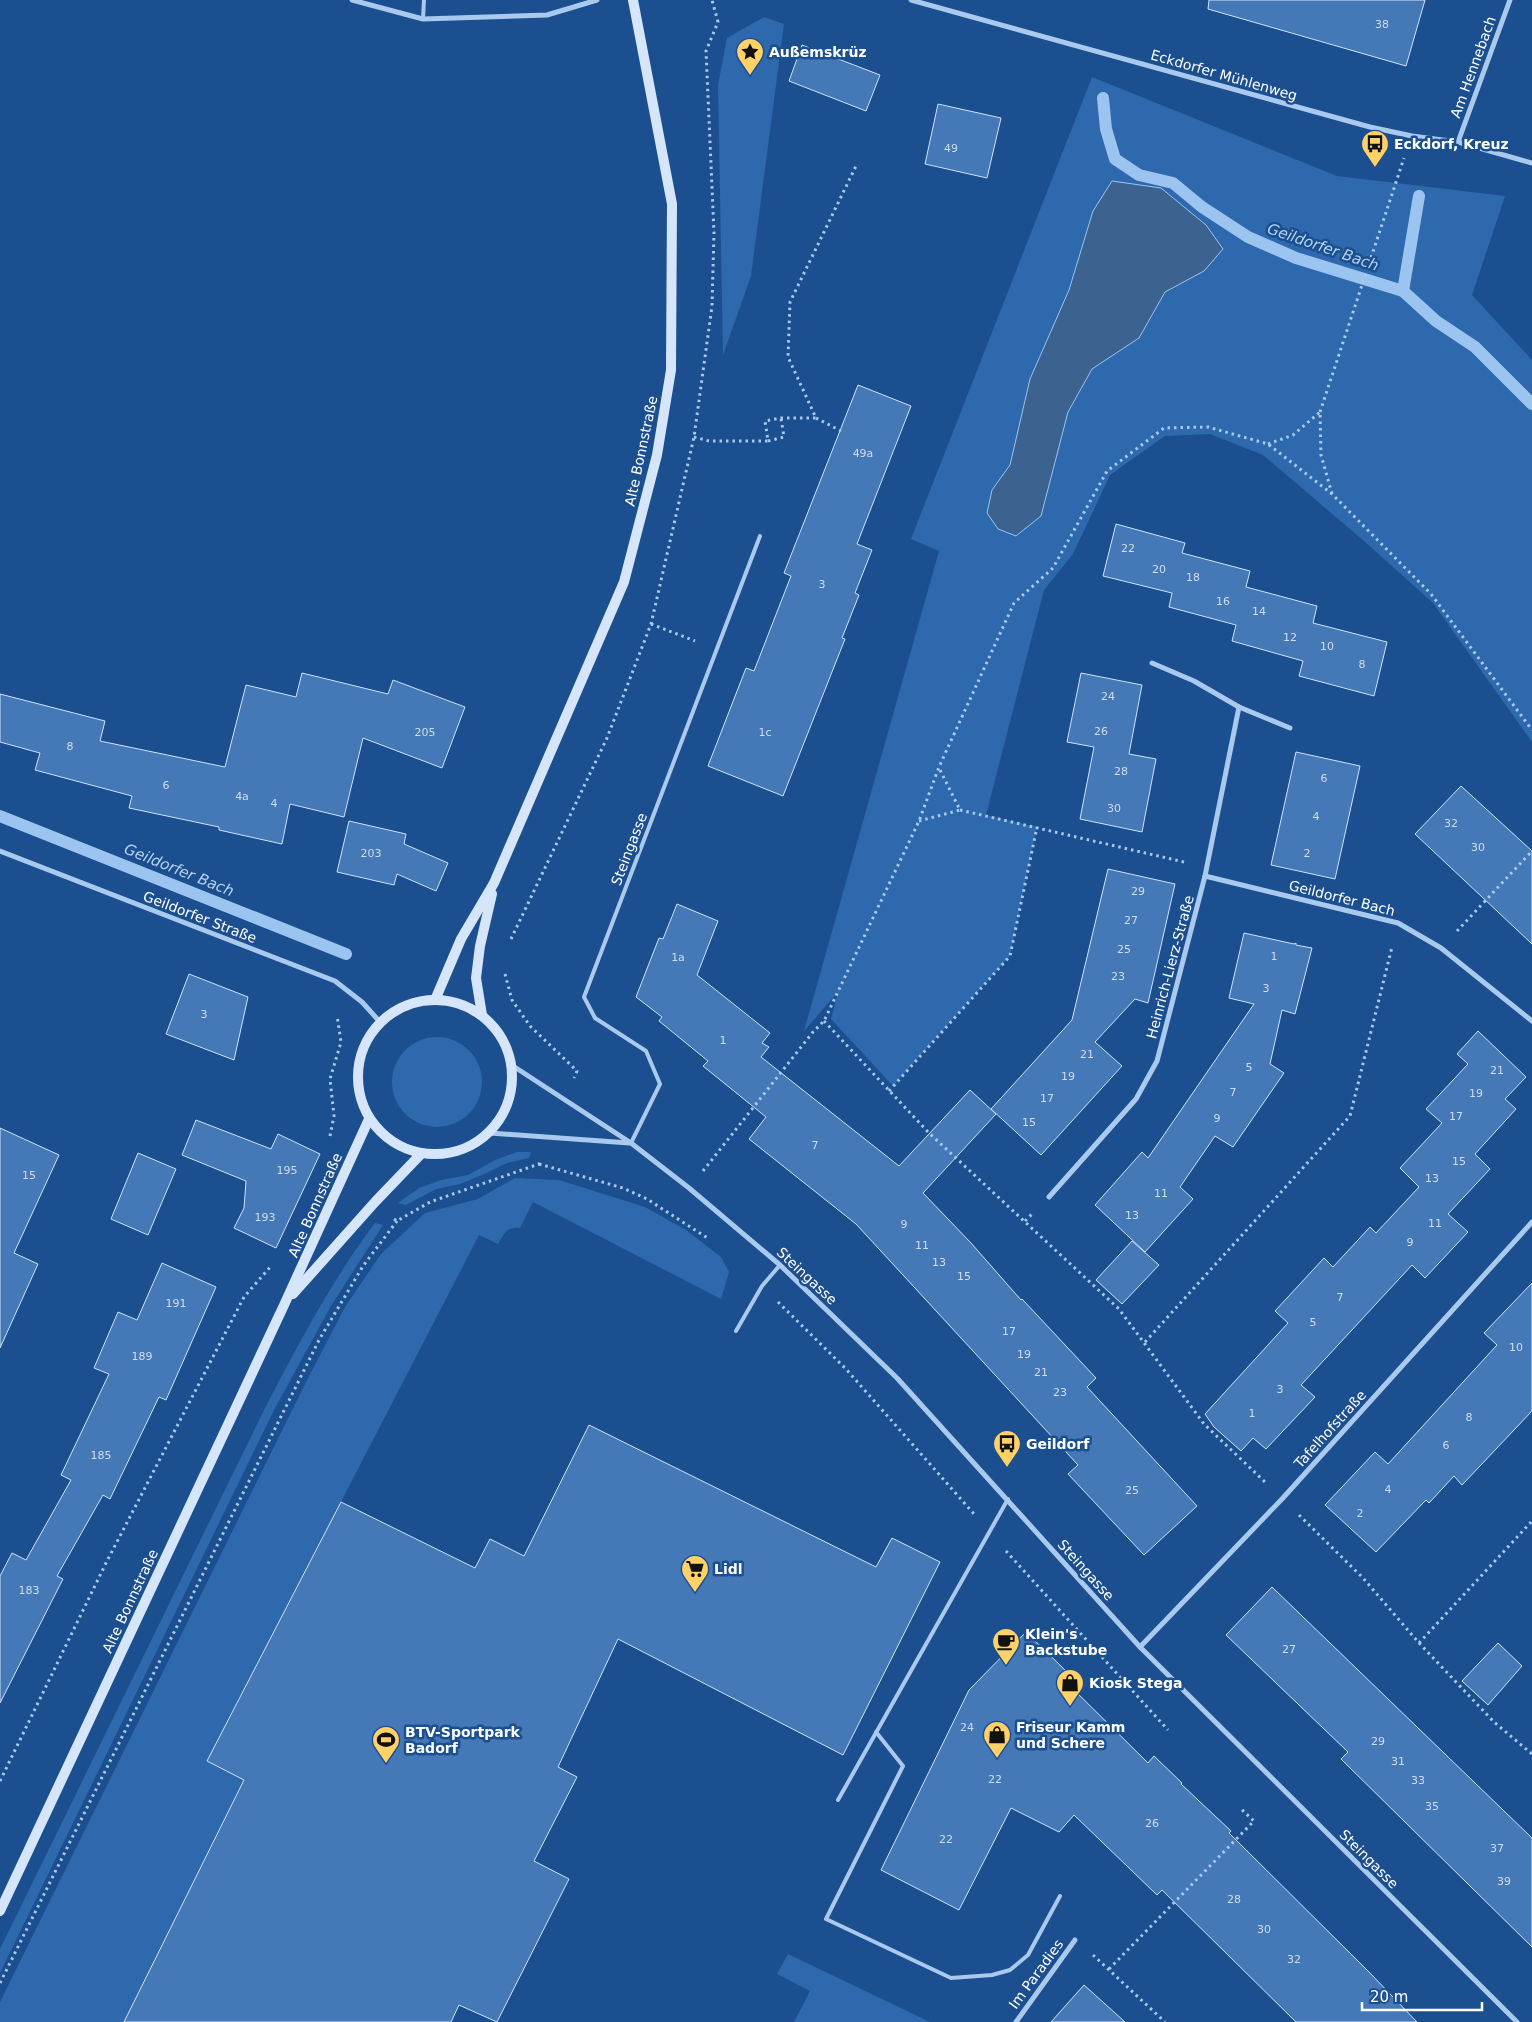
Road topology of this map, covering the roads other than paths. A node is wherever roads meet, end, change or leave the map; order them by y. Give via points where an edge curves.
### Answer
1 (352, 0) edge
2 (424, 0) edge
3 (597, 0) edge
4 (633, 0) edge
5 (911, 0) edge
6 (1510, 0) edge
7 (423, 19) junction
8 (1458, 142) junction
9 (1532, 163) edge
10 (760, 536) dead end
11 (1152, 662) dead end
12 (1239, 707) junction
13 (1290, 728) dead end
14 (0, 851) edge
15 (1205, 876) junction
16 (494, 883) junction
17 (435, 1000) junction
18 (482, 1015) junction
19 (1532, 1021) edge
20 (380, 1022) junction
21 (513, 1066) junction
22 (369, 1119) junction
23 (490, 1133) junction
24 (631, 1143) junction
25 (421, 1154) junction
26 (1049, 1197) dead end
27 (1532, 1222) edge
28 (780, 1265) junction
29 (285, 1303) junction
30 (736, 1331) dead end
31 (1008, 1500) junction
32 (1140, 1647) junction
33 (876, 1732) junction
34 (838, 1800) dead end
35 (1060, 1896) dead end
36 (0, 1911) edge
37 (1075, 1940) road end
38 (1016, 2022) edge
39 (1517, 2022) edge

1 - 7 street
2 - 7 lane
3 - 7 street via 547,15
4 - 16 main road, Alte Bonnstraße via 672,204 671,370 657,455 624,582
5 - 8 street, Eckdorfer Mühlenweg via 1370,127
6 - 8 street, Am Hennebach
8 - 9 street, Eckdorfer Mühlenweg
10 - 24 lane, Steingasse via 584,997 595,1018 646,1051 660,1084
11 - 12 street
12 - 13 street
12 - 15 street, Heinrich-Lierz-Straße
14 - 20 street, Geildorfer Straße via 334,982 362,1002
15 - 19 street, Geildorfer Bach via 1398,923 1441,948
15 - 26 street, Heinrich-Lierz-Straße via 1157,1061 1136,1100
16 - 17 main road, Alte Bonnstraße via 461,939
16 - 18 main road, Alte Bonnstraße via 476,978
17 - 18 main road via 460,1004
17 - 20 main road via 406,1005
18 - 21 main road via 502,1038
20 - 22 main road via 365,1044 358,1069 359,1095
21 - 23 main road via 512,1091 504,1114
21 - 24 street, Steingasse
22 - 25 main road via 392,1142
22 - 29 main road, Alte Bonnstraße
23 - 24 street
23 - 25 main road via 470,1147 446,1154
24 - 28 street, Steingasse
25 - 29 main road, Alte Bonnstraße
27 - 32 street, Tafelhofstraße via 1282,1499
28 - 30 lane via 762,1286
28 - 31 street, Steingasse via 897,1378
29 - 36 main road, Alte Bonnstraße
31 - 32 street, Steingasse
31 - 33 lane
32 - 39 street, Steingasse
33 - 34 lane
33 - 35 lane via 903,1766 826,1919 951,1978 992,1975 1010,1970 1028,1955
37 - 38 street, Im Paradies

